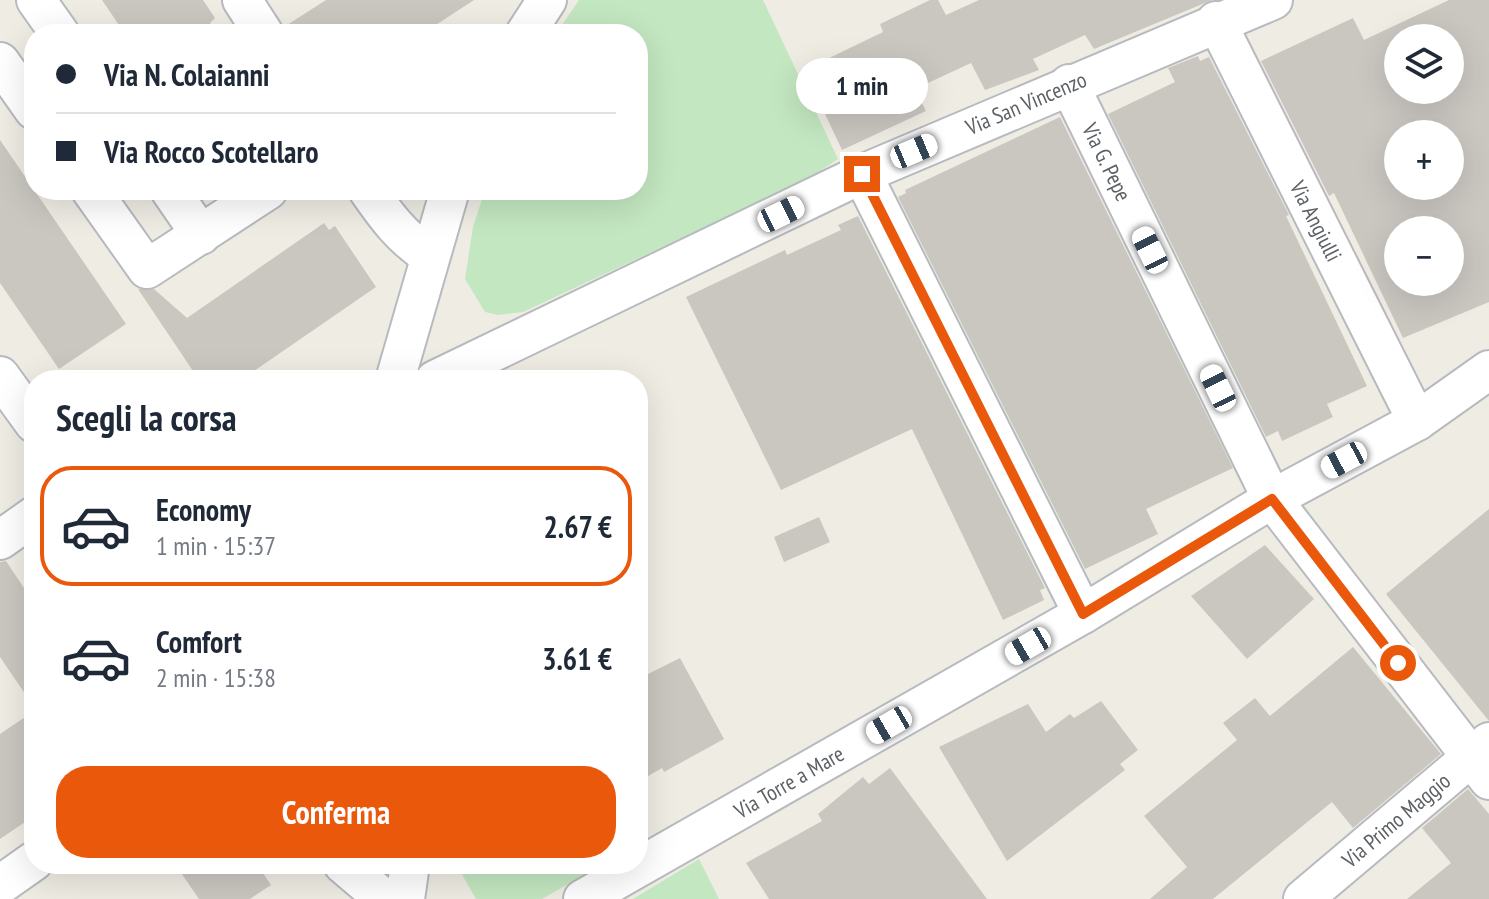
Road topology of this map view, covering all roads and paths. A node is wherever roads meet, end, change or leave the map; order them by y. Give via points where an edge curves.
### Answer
1 (36, 0) edge
2 (242, 0) edge
3 (547, 0) edge
4 (1273, 0) edge
5 (1216, 21) junction
6 (53, 24) edge
7 (258, 24) edge
8 (531, 24) edge
9 (0, 62) edge
10 (1069, 84) junction
11 (24, 96) edge
12 (862, 174) junction
13 (98, 200) edge
14 (177, 200) edge
15 (253, 200) edge
16 (375, 200) edge
17 (447, 200) edge
18 (201, 235) junction
19 (429, 255) junction
20 (398, 370) edge
21 (456, 370) edge
22 (1489, 370) edge
23 (0, 376) edge
24 (24, 409) edge
25 (1417, 421) junction
26 (1272, 499) junction
27 (24, 523) edge
28 (0, 540) edge
29 (1083, 614) junction
30 (1483, 760) edge
31 (648, 862) edge
32 (328, 874) edge
33 (355, 874) edge
34 (409, 874) edge
35 (627, 874) edge
36 (339, 899) edge
37 (384, 899) edge
38 (405, 899) edge
39 (583, 899) edge
40 (1303, 899) edge

1 - 6 street
2 - 7 street
3 - 8 street
4 - 5 street, Via San Vincenzo
5 - 10 street, Via San Vincenzo
5 - 25 street, Via Angiulli
9 - 11 street
10 - 12 street, Via San Vincenzo
10 - 26 street, Via G. Pepe
12 - 21 street, Via San Vincenzo
12 - 29 street
13 - 18 street via 147,269
14 - 18 street
15 - 18 street
16 - 19 street via 389,222
17 - 19 street
19 - 20 street
22 - 25 street, Via Torre a Mare
23 - 24 street
25 - 26 street, Via Torre a Mare
26 - 29 street, Via Torre a Mare
26 - 30 street, Via G. Pepe
27 - 28 street
29 - 31 street, Via Torre a Mare
30 - 40 street, Via Primo Maggio
32 - 36 street
33 - 37 street
34 - 38 street
35 - 39 street, Via Torre a Mare

